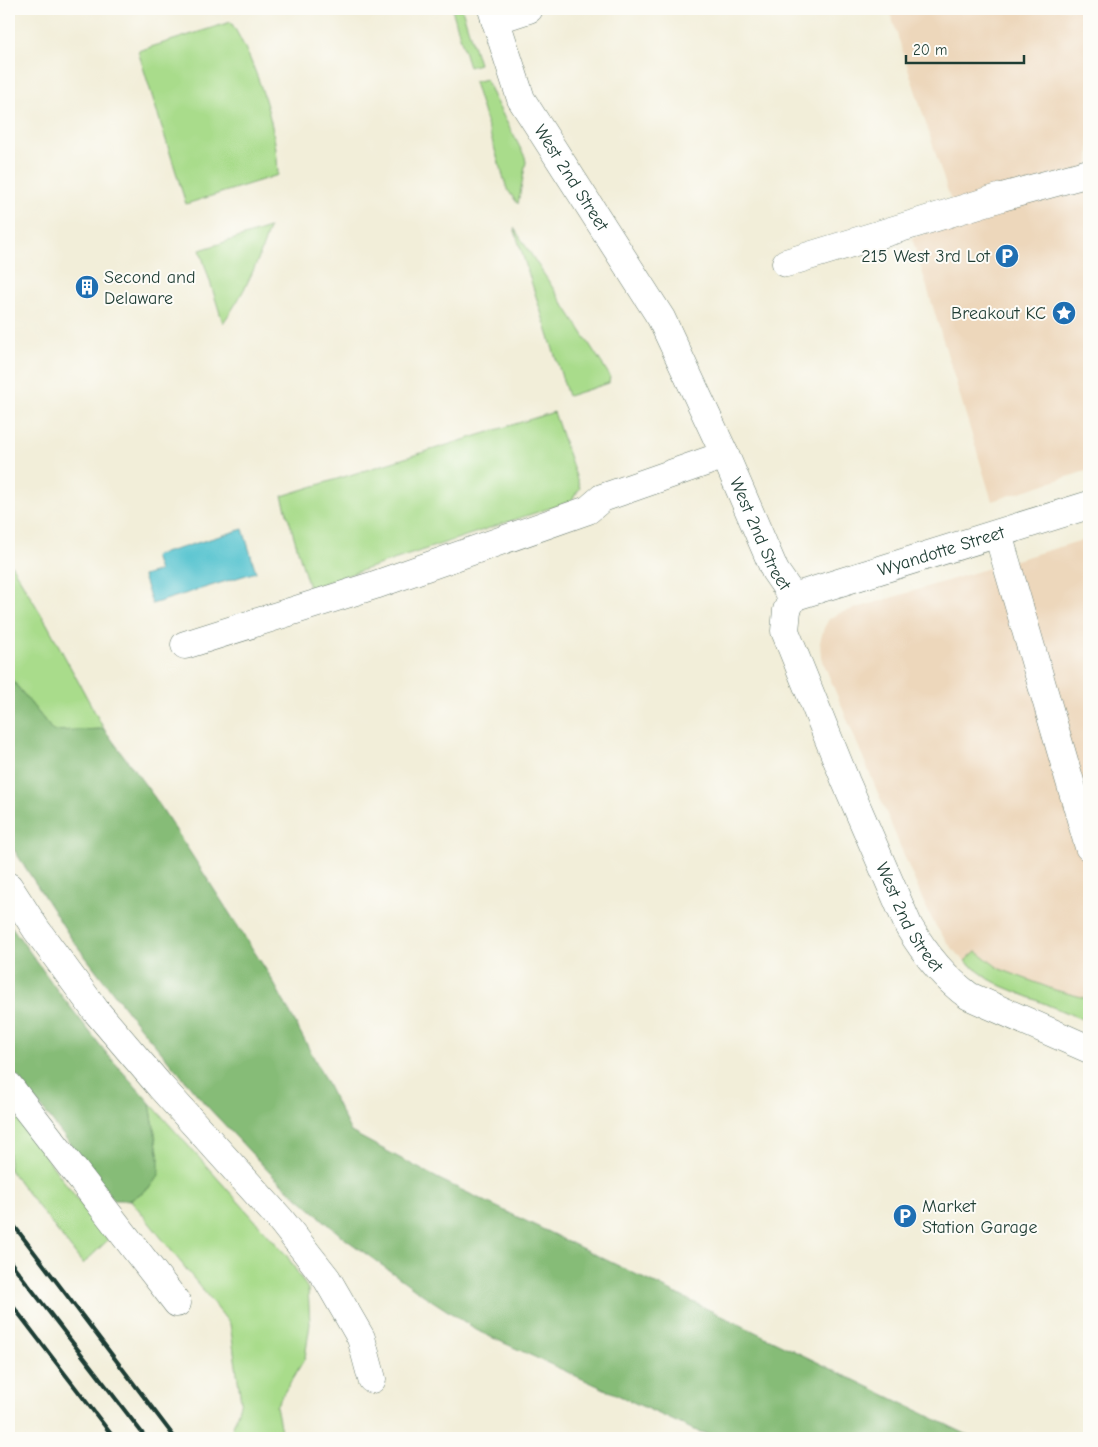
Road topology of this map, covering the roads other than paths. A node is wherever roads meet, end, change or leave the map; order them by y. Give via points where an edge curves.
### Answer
1 (529, 9) edge
2 (493, 14) edge
3 (1089, 173) edge
4 (786, 263) dead end
5 (725, 455) junction
6 (1089, 506) edge
7 (998, 534) junction
8 (794, 597) junction
9 (185, 645) dead end
10 (1089, 847) edge
11 (9, 888) edge
12 (1089, 1049) edge
13 (9, 1086) edge
14 (177, 1303) dead end
15 (372, 1379) dead end

1 - 2 street
2 - 5 street, West 2nd Street via 521,98 661,318
3 - 4 street
5 - 8 street, West 2nd Street via 775,571
5 - 9 street via 602,498 588,510 374,585
6 - 7 street, Wyandotte Street
7 - 8 street, Wyandotte Street
7 - 10 street
8 - 12 street, West 2nd Street via 787,610 785,631 846,782 909,927 921,947 948,979 969,996
11 - 15 street via 96,1011 280,1219 327,1278 361,1338
13 - 14 street

